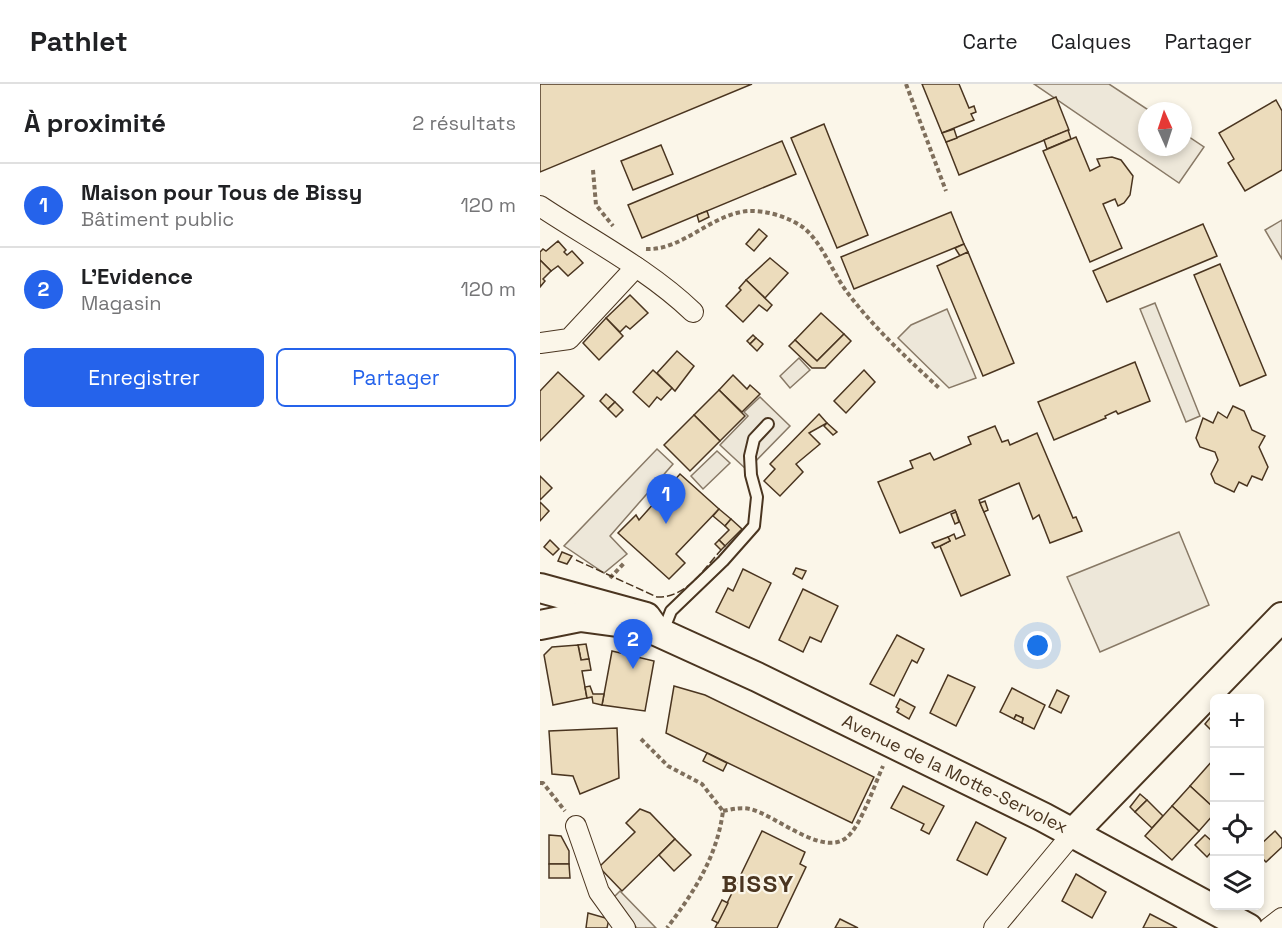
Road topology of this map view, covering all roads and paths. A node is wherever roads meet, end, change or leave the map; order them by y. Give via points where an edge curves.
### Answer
1 (906, 84) edge
2 (593, 170) dead end
3 (946, 191) dead end
4 (543, 213) edge
5 (620, 232) dead end
6 (640, 247) dead end
7 (636, 267) junction
8 (693, 312) dead end
9 (540, 343) edge
10 (939, 388) dead end
11 (768, 424) dead end
12 (625, 562) dead end
13 (610, 578) dead end
14 (540, 588) edge
15 (1282, 617) edge
16 (540, 625) edge
17 (659, 632) junction
18 (641, 739) dead end
19 (893, 743) junction
20 (540, 783) edge
21 (723, 811) junction
22 (576, 826) joint
23 (1074, 832) junction
24 (1282, 918) edge
25 (625, 928) edge
26 (667, 928) edge
27 (994, 928) edge
28 (1248, 928) edge
29 (1269, 928) edge

1 - 3 path
2 - 5 path via 596,205
4 - 7 street
6 - 10 path via 665,248 707,225 747,211 780,215 803,228 820,247 859,309
7 - 8 street
7 - 9 street via 569,339
11 - 17 lane via 754,439 750,456 757,497 754,526 671,611
12 - 13 path
14 - 17 main road, Avenue de la Motte-Servolex via 645,617
15 - 23 main road
16 - 17 main road, Avenue de la Motte-Servolex via 580,617 613,620 642,632
17 - 19 main road, Avenue de la Motte-Servolex
18 - 21 path via 668,766 702,784
19 - 21 path via 851,833 836,842 817,842 752,809
19 - 23 main road, Avenue de la Motte-Servolex
20 - 22 path
21 - 26 path via 721,830 699,886
22 - 25 street via 599,892
23 - 27 street
23 - 28 main road, Avenue de la Motte-Servolex
24 - 29 street

